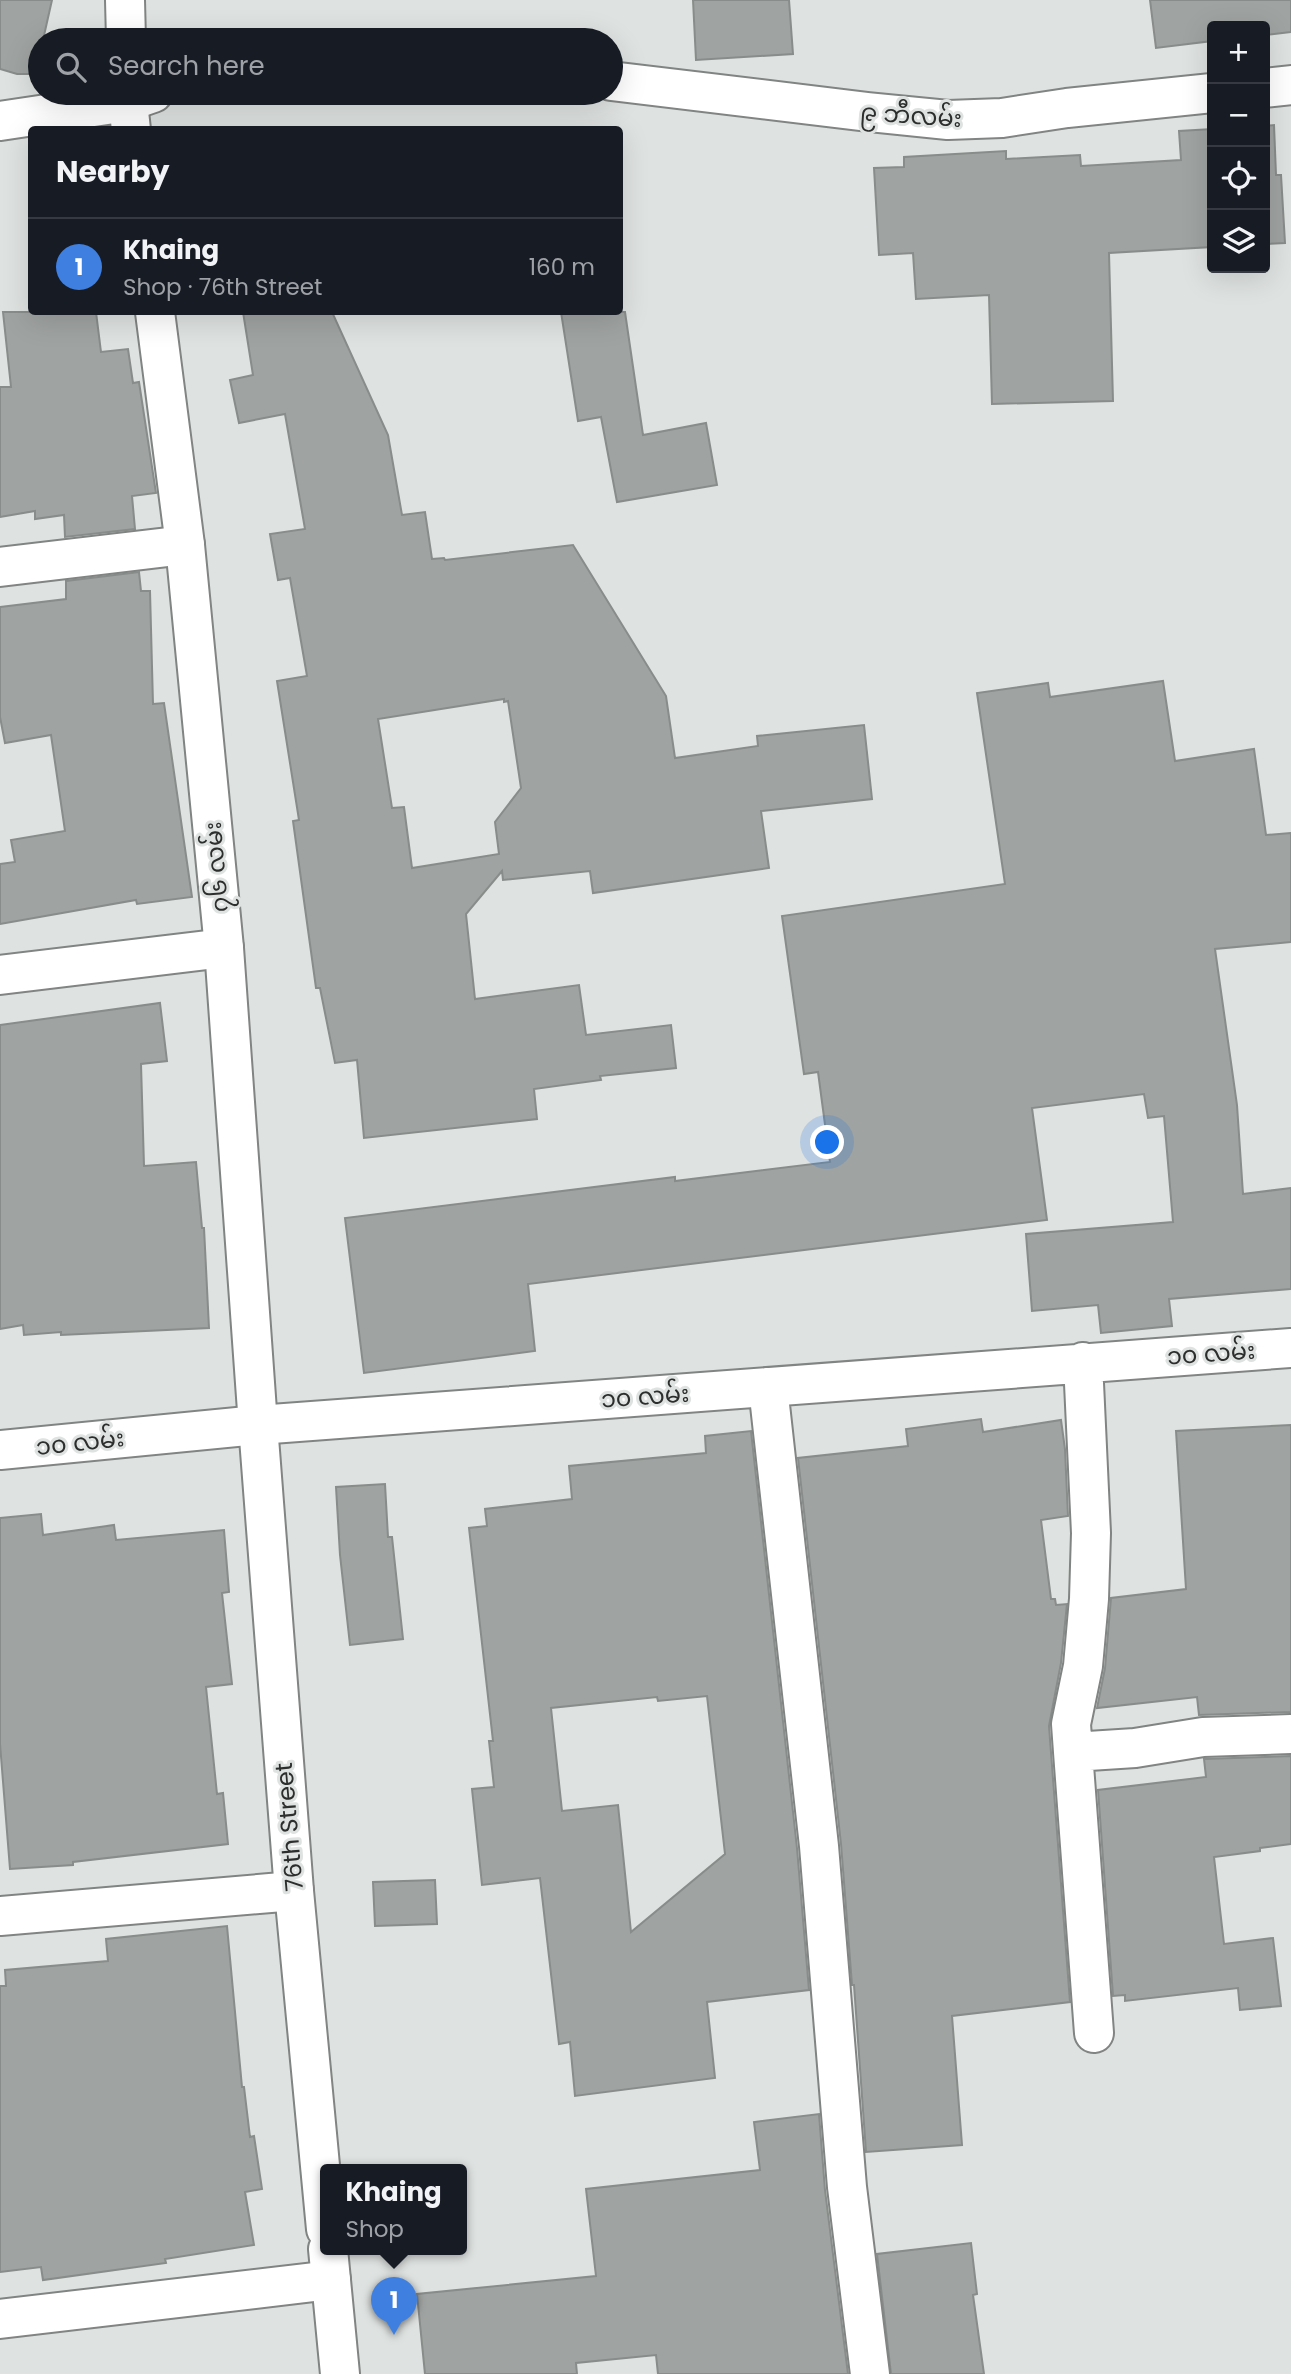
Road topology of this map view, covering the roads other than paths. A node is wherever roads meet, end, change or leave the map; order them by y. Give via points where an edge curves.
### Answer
1 (125, 0) edge
2 (126, 28) edge
3 (623, 82) edge
4 (1291, 85) edge
5 (1270, 87) edge
6 (1207, 94) edge
7 (126, 105) edge
8 (0, 121) edge
9 (155, 315) edge
10 (185, 545) junction
11 (0, 567) edge
12 (224, 948) junction
13 (0, 975) edge
14 (1291, 1348) edge
15 (1083, 1362) junction
16 (768, 1387) junction
17 (258, 1425) junction
18 (0, 1450) edge
19 (1291, 1734) edge
20 (1073, 1752) junction
21 (294, 1891) junction
22 (0, 1916) edge
23 (1094, 2033) dead end
24 (321, 2164) edge
25 (329, 2265) edge
26 (0, 2319) edge
27 (340, 2374) edge
28 (870, 2374) edge

1 - 2 street
3 - 6 street, ၉ ဘီလမ်း via 948,120 1002,118
4 - 5 street
7 - 8 street
9 - 10 street, ၇၆ လမ်း
10 - 11 street
10 - 12 street, ၇၆ လမ်း
12 - 13 street
12 - 17 street, ၇၆ လမ်း
14 - 15 street, ၁၀ လမ်း
15 - 16 street, ၁၀ လမ်း
15 - 20 street via 1091,1533 1083,1667 1071,1724
16 - 17 street, ၁၀ လမ်း
16 - 28 street via 819,1846 847,2187
17 - 18 street, ၁၀ လမ်း
17 - 21 street, 76th Street
19 - 20 street via 1203,1737
20 - 23 street
21 - 22 street
21 - 24 street, 76th Street
25 - 26 street
25 - 27 street

